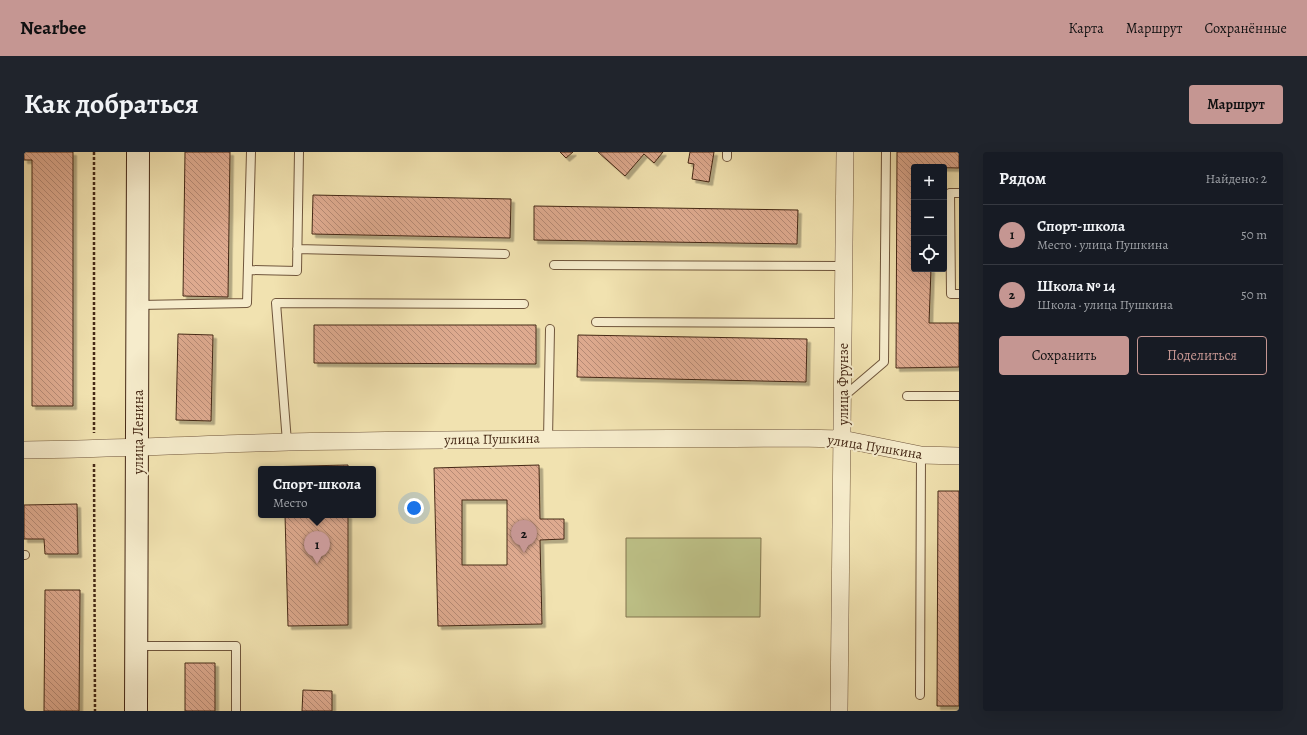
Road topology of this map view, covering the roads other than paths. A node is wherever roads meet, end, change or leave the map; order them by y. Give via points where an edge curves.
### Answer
1 (138, 152) edge
2 (251, 152) edge
3 (298, 152) edge
4 (845, 152) edge
5 (886, 152) edge
6 (959, 193) edge
7 (297, 249) junction
8 (505, 254) dead end
9 (554, 265) dead end
10 (844, 266) junction
11 (248, 270) junction
12 (959, 294) edge
13 (524, 304) dead end
14 (138, 305) junction
15 (596, 322) dead end
16 (843, 323) junction
17 (550, 329) dead end
18 (907, 396) dead end
19 (959, 396) edge
20 (843, 398) junction
21 (548, 439) junction
22 (842, 439) junction
23 (287, 442) junction
24 (138, 446) junction
25 (24, 450) edge
26 (920, 455) junction
27 (959, 456) edge
28 (136, 646) junction
29 (920, 695) dead end
30 (136, 711) edge
31 (236, 711) edge
32 (839, 711) edge

1 - 14 main road, улица Ленина
2 - 11 lane
3 - 7 lane
4 - 10 street, улица Фрунзе
5 - 20 lane via 884,362
6 - 12 lane via 950,193 951,294
7 - 8 lane
7 - 11 lane via 297,271
9 - 10 lane
10 - 16 street, улица Фрунзе
11 - 14 lane via 247,303
13 - 23 lane via 276,303
14 - 24 main road, улица Ленина
15 - 16 lane
16 - 20 street, улица Фрунзе
17 - 21 lane
18 - 19 lane
20 - 22 street, улица Фрунзе
21 - 22 street, улица Пушкина
21 - 23 street, улица Пушкина
22 - 26 street, улица Пушкина
22 - 32 street, улица Фрунзе
23 - 24 street, улица Пушкина
24 - 25 street, улица Пушкина
24 - 28 main road, улица Ленина
26 - 27 street, улица Пушкина
26 - 29 lane
28 - 30 main road, улица Ленина
28 - 31 lane via 236,646

